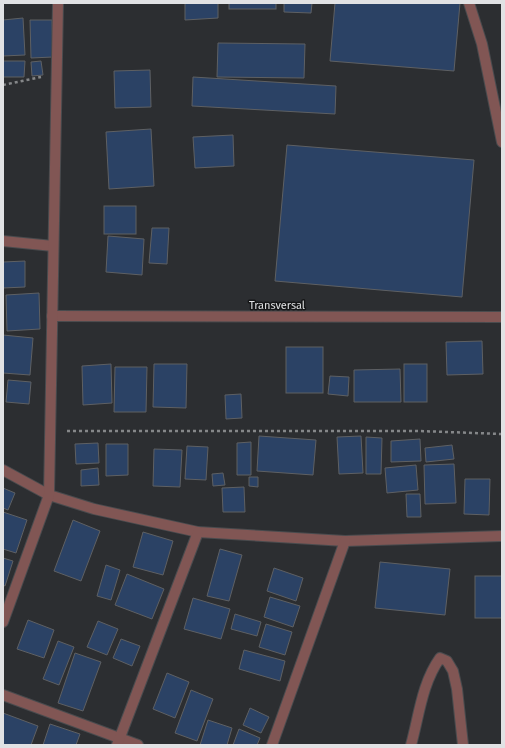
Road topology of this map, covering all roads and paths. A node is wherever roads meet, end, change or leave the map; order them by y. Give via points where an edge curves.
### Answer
1 (58, 3) edge
2 (469, 3) edge
3 (57, 73) junction
4 (3, 85) edge
5 (502, 142) edge
6 (3, 241) edge
7 (54, 246) junction
8 (52, 316) junction
9 (502, 317) edge
10 (50, 431) junction
11 (502, 434) edge
12 (3, 470) edge
13 (48, 495) junction
14 (198, 532) junction
15 (502, 536) edge
16 (345, 541) junction
17 (3, 622) edge
18 (3, 695) edge
19 (118, 741) edge
20 (138, 745) edge
21 (272, 745) edge
22 (411, 745) edge
23 (463, 745) edge

1 - 3 street
2 - 5 street via 482,44
3 - 4 path
3 - 7 street
6 - 7 street
7 - 8 street
8 - 9 street, Transversal
8 - 10 street
10 - 11 path via 419,431
10 - 13 street
12 - 13 street
13 - 14 street via 94,509
13 - 17 street
14 - 16 street
14 - 19 street
15 - 16 street
16 - 21 street
18 - 19 street
19 - 20 street
22 - 23 street via 428,679 440,658 447,661 453,671

